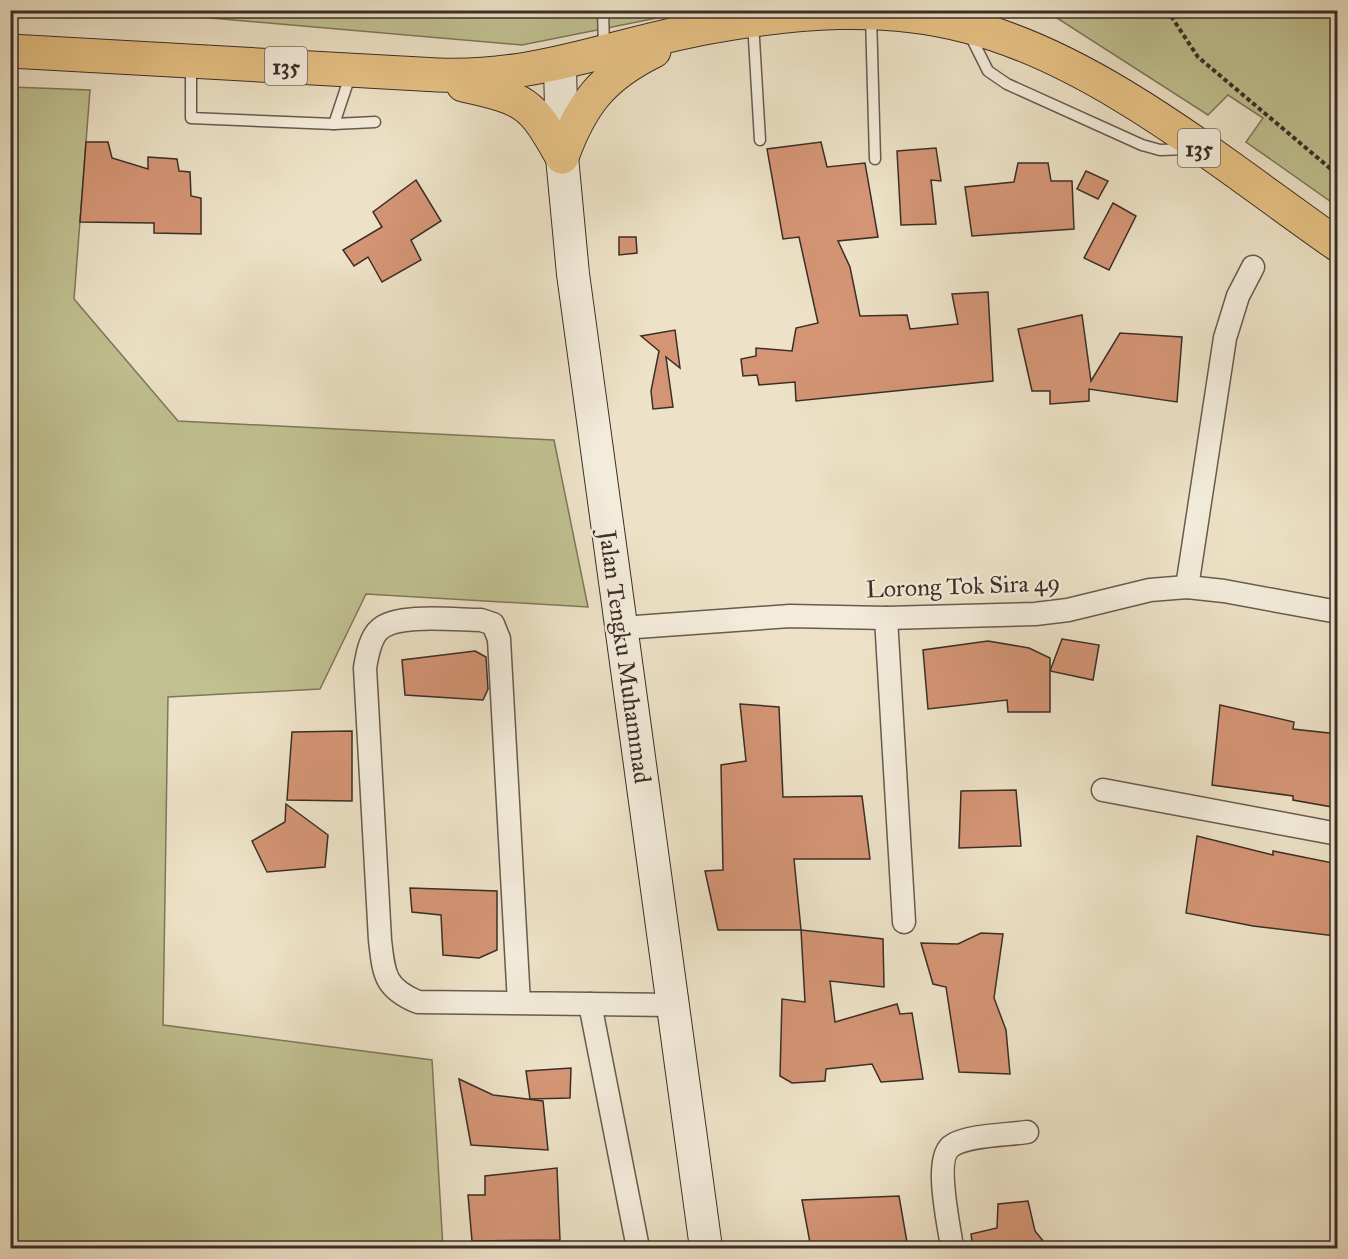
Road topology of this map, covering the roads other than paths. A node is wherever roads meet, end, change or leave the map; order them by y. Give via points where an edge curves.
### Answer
1 (603, 10) edge
2 (822, 12) edge
3 (871, 13) junction
4 (958, 17) edge
5 (753, 22) junction
6 (711, 27) junction
7 (10, 51) edge
8 (604, 53) junction
9 (191, 61) junction
10 (560, 64) junction
11 (352, 70) junction
12 (405, 73) junction
13 (375, 122) dead end
14 (334, 124) junction
15 (760, 140) dead end
16 (1200, 148) junction
17 (562, 157) junction
18 (875, 159) dead end
19 (1338, 245) edge
20 (1253, 267) dead end
21 (1187, 587) junction
22 (1338, 612) edge
23 (885, 618) junction
24 (622, 628) junction
25 (1103, 790) dead end
26 (1338, 834) edge
27 (904, 922) dead end
28 (519, 1003) junction
29 (590, 1004) junction
30 (672, 1005) junction
31 (1027, 1132) dead end
32 (638, 1248) edge
33 (706, 1248) edge
34 (952, 1248) edge

1 - 8 lane
2 - 3 main road, 135
2 - 5 main road, 135
3 - 4 main road, 135
3 - 18 lane
4 - 16 main road, 135 via 1055,60 1138,106
4 - 16 lane via 988,71 1007,84 1142,145 1160,150
5 - 6 main road, 135
5 - 15 lane
6 - 8 main road, 135
6 - 17 main road via 637,60 613,76 582,111
7 - 9 main road, 135
8 - 10 main road, 135
9 - 11 main road, 135
9 - 14 lane via 191,118
10 - 12 main road, 135 via 495,75
10 - 17 main road, Jalan Tengku Muhammad
11 - 12 main road, 135
11 - 14 lane
12 - 17 main road via 516,100 533,109
13 - 14 lane
16 - 19 main road, 135
17 - 24 main road, Jalan Tengku Muhammad via 575,297
20 - 21 street via 1238,296 1225,338
21 - 22 street, Lorong Tok Sira 49
21 - 23 street, Lorong Tok Sira 49 via 1150,590 1035,614
23 - 24 street, Lorong Tok Sira 49 via 790,616
23 - 27 street
24 - 30 main road, Jalan Tengku Muhammad
25 - 26 street
28 - 28 street via 418,1002 400,994 387,981 380,940 365,668 369,647 378,630 393,621 481,620 494,624 499,639
28 - 29 street
29 - 30 street
29 - 32 street
30 - 33 main road, Jalan Tengku Muhammad
31 - 34 street via 963,1141 945,1152 942,1174

